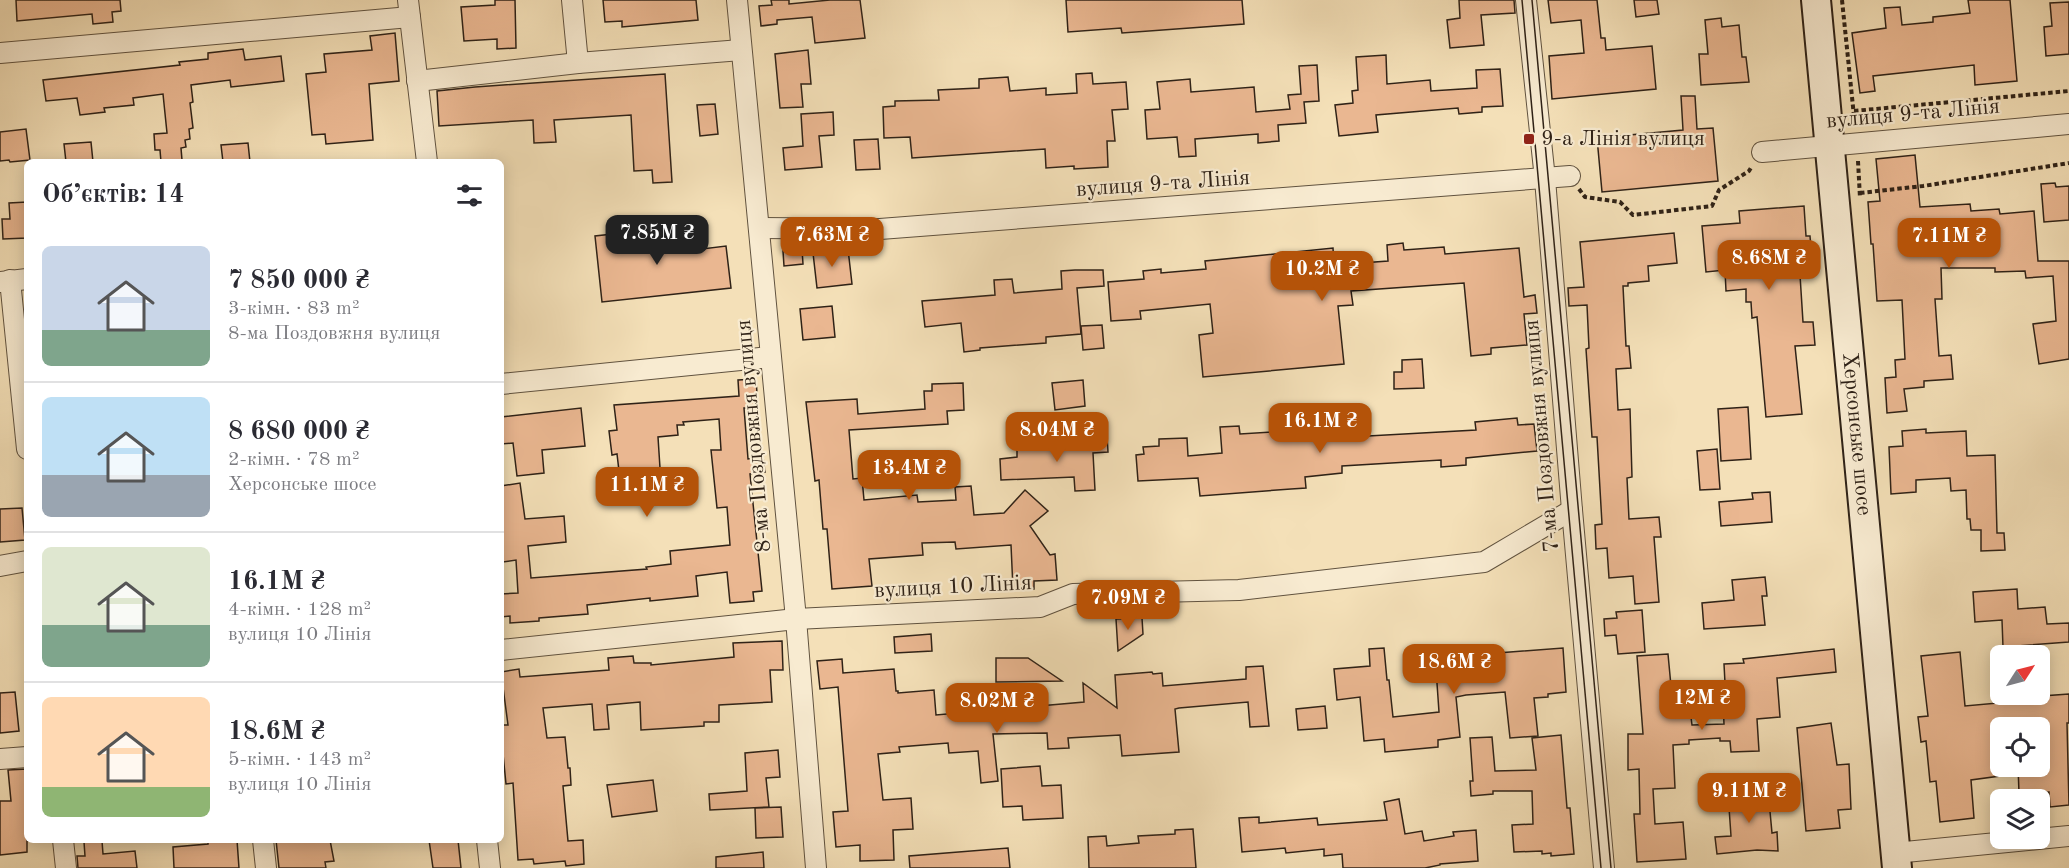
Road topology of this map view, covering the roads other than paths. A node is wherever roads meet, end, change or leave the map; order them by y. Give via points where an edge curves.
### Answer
1 (572, 0) edge
2 (737, 0) edge
3 (1526, 0) edge
4 (1816, 0) edge
5 (409, 9) edge
6 (741, 50) junction
7 (0, 53) edge
8 (578, 63) junction
9 (417, 81) junction
10 (2069, 124) edge
11 (1830, 145) junction
12 (1762, 152) road end
13 (427, 159) edge
14 (1570, 176) road end
15 (1545, 179) junction
16 (759, 228) junction
17 (12, 280) edge
18 (770, 357) junction
19 (504, 384) edge
20 (24, 415) edge
21 (1572, 510) junction
22 (24, 562) edge
23 (0, 566) edge
24 (796, 619) junction
25 (504, 650) edge
26 (24, 757) edge
27 (0, 759) edge
28 (2069, 836) edge
29 (63, 843) edge
30 (263, 843) edge
31 (487, 843) edge
32 (1896, 860) edge
33 (66, 868) edge
34 (266, 868) edge
35 (490, 868) edge
36 (816, 868) edge
37 (1604, 868) edge

1 - 8 street
2 - 6 street, 8-ма Поздовжня вулиця
3 - 15 street, 7-ма Поздовжня вулиця
4 - 11 main road, Херсонське шосе
5 - 7 street
5 - 9 street
6 - 8 street
6 - 16 street, 8-ма Поздовжня вулиця
8 - 9 street
9 - 13 street
10 - 11 street, вулиця 9-та Лінія
11 - 12 street, вулиця 9-та Лінія
11 - 32 main road, Херсонське шосе
14 - 15 street, вулиця 9-та Лінія
15 - 16 street, вулиця 9-та Лінія via 880,229
15 - 21 street, 7-ма Поздовжня вулиця
16 - 18 street, 8-ма Поздовжня вулиця
17 - 20 street
18 - 19 street
18 - 24 street, 8-ма Поздовжня вулиця
21 - 24 street, вулиця 10 Лінія via 1484,562 1239,590 1073,594 1040,607
21 - 37 street, 7-ма Поздовжня вулиця
22 - 23 street
24 - 25 street, вулиця 10 Лінія
24 - 36 street, 8-ма Поздовжня вулиця
26 - 27 street
28 - 32 street
29 - 33 street
30 - 34 street
31 - 35 street

